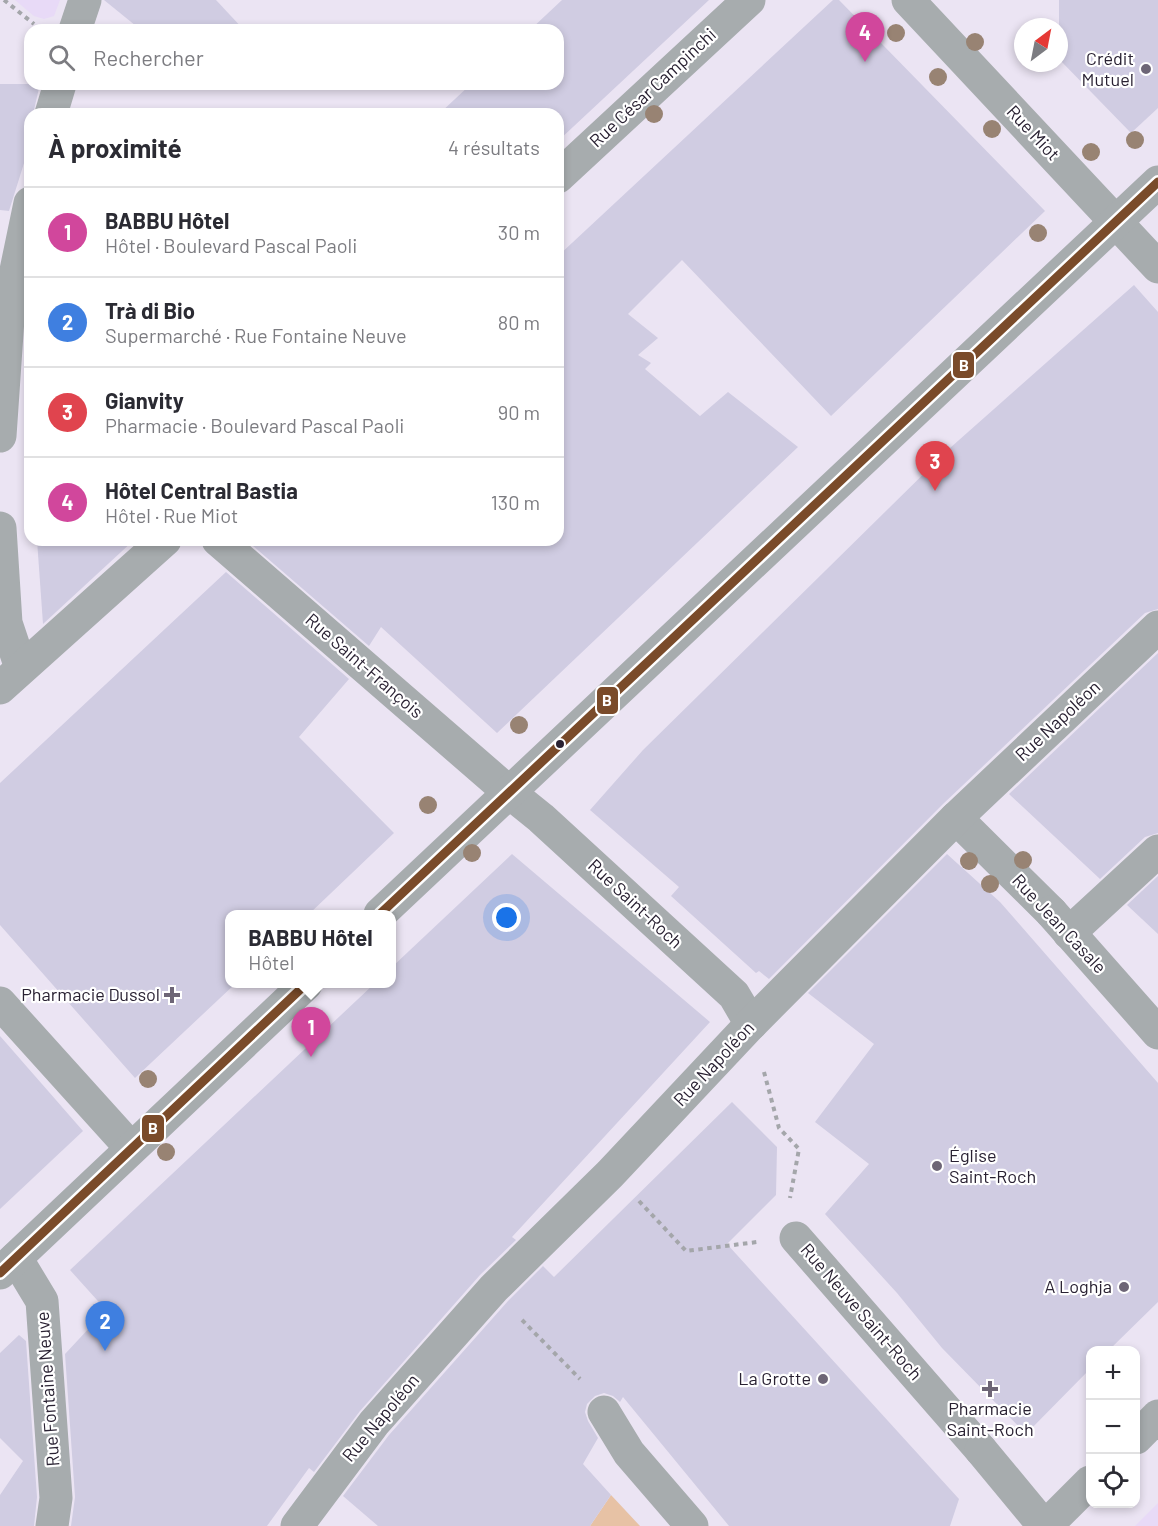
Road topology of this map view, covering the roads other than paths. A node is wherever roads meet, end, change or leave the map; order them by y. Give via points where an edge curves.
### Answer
1 (85, 0) edge
2 (749, 0) edge
3 (908, 0) edge
4 (77, 24) edge
5 (58, 90) edge
6 (53, 108) edge
7 (564, 171) edge
8 (1158, 182) edge
9 (1116, 221) junction
10 (24, 232) edge
11 (1158, 267) edge
12 (0, 436) edge
13 (0, 528) edge
14 (158, 546) edge
15 (225, 546) edge
16 (1158, 627) edge
17 (10, 678) edge
18 (510, 793) junction
19 (956, 818) junction
20 (1158, 851) edge
21 (385, 910) edge
22 (1060, 923) junction
23 (302, 988) edge
24 (0, 1003) edge
25 (751, 1024) junction
26 (1158, 1033) edge
27 (131, 1148) junction
28 (796, 1238) road end
29 (8, 1265) edge
30 (604, 1412) road end
31 (1158, 1416) edge
32 (1140, 1434) edge
33 (1086, 1486) edge
34 (52, 1526) edge
35 (297, 1526) edge
36 (692, 1526) edge
37 (1045, 1526) edge

1 - 4 street
2 - 7 street, Rue César Campinchi
3 - 9 street, Rue Miot
5 - 6 street
8 - 9 street
9 - 11 street, Rue Miot
9 - 18 street
10 - 12 street via 9,304
13 - 17 street
14 - 17 street
15 - 18 street, Rue Saint-François
16 - 19 street, Rue Napoléon
18 - 21 street
18 - 25 street, Rue Saint-Roch via 734,995
19 - 22 street, Rue Jean Casale
19 - 25 street, Rue Napoléon
20 - 22 street
22 - 26 street, Rue Jean Casale
23 - 27 street
24 - 27 street
25 - 35 street, Rue Napoléon via 610,1174 494,1288 374,1423
27 - 29 street
28 - 37 street, Rue Neuve Saint-Roch
29 - 34 street, Rue Fontaine Neuve via 42,1301 56,1498
30 - 36 street via 629,1453
31 - 32 street
33 - 37 street

